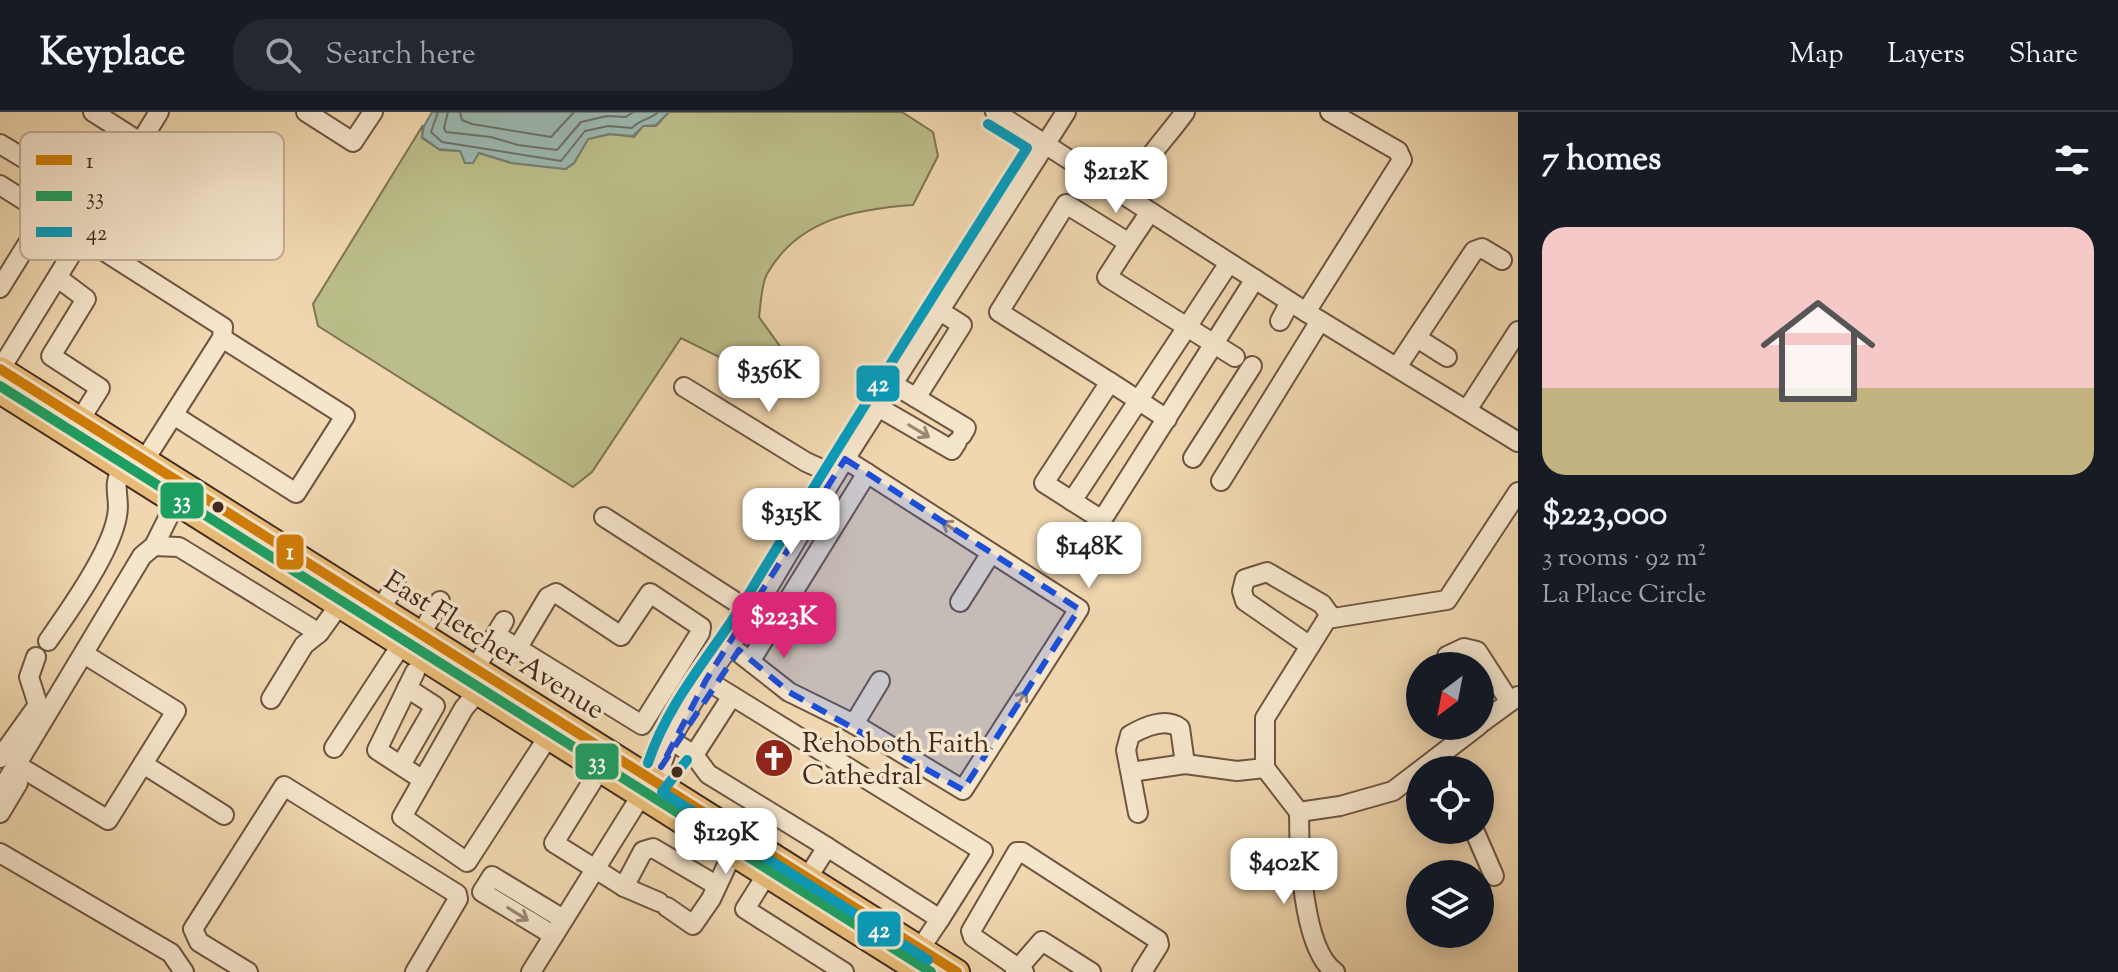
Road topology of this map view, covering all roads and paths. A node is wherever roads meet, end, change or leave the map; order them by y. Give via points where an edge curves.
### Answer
1 (93, 112) edge
2 (159, 112) edge
3 (306, 112) edge
4 (373, 112) edge
5 (995, 112) edge
6 (1066, 112) edge
7 (1185, 112) edge
8 (1330, 112) edge
9 (124, 132) edge
10 (146, 132) edge
11 (0, 144) edge
12 (1046, 144) junction
13 (20, 156) edge
14 (0, 185) edge
15 (1128, 197) junction
16 (20, 198) edge
17 (1150, 212) junction
18 (1129, 243) junction
19 (20, 256) edge
20 (69, 260) edge
21 (121, 260) edge
22 (1502, 260) dead end
23 (1229, 263) junction
24 (58, 278) junction
25 (1255, 279) junction
26 (0, 288) edge
27 (1305, 312) junction
28 (936, 317) junction
29 (1280, 321) dead end
30 (1187, 327) junction
31 (1518, 331) edge
32 (222, 338) junction
33 (1417, 338) junction
34 (1215, 344) junction
35 (1235, 357) dead end
36 (1447, 357) dead end
37 (1252, 366) dead end
38 (1397, 367) junction
39 (0, 370) edge
40 (1110, 382) junction
41 (893, 384) junction
42 (684, 387) dead end
43 (0, 391) edge
44 (916, 398) junction
45 (1138, 401) junction
46 (878, 407) junction
47 (1467, 410) junction
48 (175, 416) junction
49 (1167, 419) junction
50 (80, 420) junction
51 (1518, 442) edge
52 (1193, 458) dead end
53 (133, 465) junction
54 (840, 467) junction
55 (867, 473) junction
56 (1221, 481) dead end
57 (176, 491) junction
58 (1518, 492) edge
59 (1072, 501) junction
60 (604, 517) dead end
61 (1514, 519) edge
62 (154, 545) junction
63 (991, 553) junction
64 (396, 585) dead end
65 (345, 596) junction
66 (440, 601) dead end
67 (960, 602) dead end
68 (376, 616) junction
69 (751, 617) junction
70 (1332, 618) junction
71 (319, 633) junction
72 (48, 641) dead end
73 (1310, 646) junction
74 (517, 649) junction
75 (416, 652) junction
76 (1458, 652) edge
77 (1478, 652) edge
78 (744, 656) junction
79 (36, 657) dead end
80 (89, 657) junction
81 (681, 663) junction
82 (1494, 673) edge
83 (477, 680) junction
84 (880, 681) dead end
85 (718, 687) junction
86 (271, 699) dead end
87 (1514, 699) edge
88 (1494, 714) edge
89 (854, 724) junction
90 (548, 737) junction
91 (1463, 740) edge
92 (334, 748) dead end
93 (687, 751) junction
94 (1446, 756) edge
95 (14, 764) edge
96 (143, 764) junction
97 (1185, 764) junction
98 (401, 765) junction
99 (1265, 768) junction
100 (600, 769) junction
101 (1131, 772) junction
102 (423, 780) junction
103 (651, 780) junction
104 (1406, 783) edge
105 (0, 792) edge
106 (767, 811) junction
107 (1299, 812) junction
108 (0, 813) edge
109 (1138, 813) dead end
110 (224, 815) dead end
111 (740, 845) junction
112 (827, 847) junction
113 (0, 853) edge
114 (594, 868) junction
115 (767, 874) junction
116 (808, 877) junction
117 (487, 884) dead end
118 (716, 885) junction
119 (624, 887) junction
120 (940, 919) junction
121 (558, 927) junction
122 (917, 962) edge
123 (951, 971) edge
124 (1019, 971) edge
125 (184, 972) edge
126 (248, 972) edge
127 (415, 972) edge
128 (531, 972) edge
129 (844, 972) edge
130 (1091, 972) edge
131 (1142, 972) edge
132 (1335, 972) edge

1 - 9 street
2 - 10 street
3 - 4 street via 353,142
5 - 12 street
6 - 12 street
7 - 15 street via 1143,164
8 - 27 street via 1398,151 1402,160
11 - 13 street
12 - 15 street
12 - 28 street
14 - 16 street
15 - 17 street
17 - 18 street
17 - 23 street
18 - 30 street via 1107,277
18 - 40 street via 1066,204 999,312
19 - 26 street
20 - 24 street
21 - 32 street via 221,324
22 - 33 street via 1482,248 1474,251
23 - 25 street
23 - 30 street
24 - 39 street
24 - 50 street via 86,299 51,356 100,388
25 - 27 street
25 - 34 street
27 - 29 street
27 - 38 street
27 - 56 street
28 - 41 street
28 - 44 street via 962,325
30 - 34 street
30 - 45 street
31 - 47 street
32 - 48 street
32 - 48 street via 345,416 296,493
33 - 36 street
33 - 38 street
34 - 35 street
34 - 49 street
37 - 52 street
38 - 47 street
39 - 50 main road, East Fletcher Avenue
40 - 45 street
40 - 59 street via 1044,483
41 - 44 street
41 - 46 street
42 - 54 street via 806,462
43 - 53 main road, East Fletcher Avenue
46 -> 44 street via 952,450 966,428
45 - 49 street
45 - 59 street
46 - 54 street
47 - 51 street
48 - 53 street
49 - 59 street via 1102,520
50 - 53 main road, East Fletcher Avenue
53 - 57 main road, East Fletcher Avenue
53 - 72 street via 113,489 117,517 102,553
54 - 55 street
54 - 69 street
63 -> 55 street
55 - 78 street
57 - 62 street
57 - 65 main road, East Fletcher Avenue
58 - 61 street
60 - 69 street
61 - 70 street via 1447,600
62 - 71 street via 179,547
62 - 80 street via 142,556
63 - 67 street
89 -> 63 street via 963,790 1079,609
64 - 68 street
65 - 68 main road, East Fletcher Avenue
65 - 71 street
66 - 75 street
68 - 75 main road, East Fletcher Avenue
69 - 78 street
69 - 85 street via 730,641
70 - 73 street
70 - 73 street via 1322,604 1267,572 1245,579 1245,601
71 - 86 street via 304,645
73 - 99 street via 1265,718
74 - 81 street via 642,725
74 - 81 street via 548,597 556,593 621,636 650,593 701,627
74 - 83 street via 500,628
75 - 83 main road, East Fletcher Avenue
75 - 92 street
75 - 98 street via 435,706
75 - 98 street via 377,750
76 - 77 street via 1471,647
78 - 85 street
78 - 89 street via 789,692
79 - 95 street via 29,677 38,705
80 - 95 street
80 - 96 street via 176,711
81 - 85 street
82 - 87 street
83 - 90 main road, East Fletcher Avenue
83 - 102 street
83 - 103 main road, East Fletcher Avenue
84 - 89 street
85 - 93 street
85 - 103 street via 670,740
85 - 120 street via 983,851
87 - 88 street
90 - 100 main road, East Fletcher Avenue
90 - 102 street via 467,862 402,817
91 - 94 street
93 - 103 street
93 - 106 street via 708,774
95 - 96 street via 108,820
95 - 105 street
95 - 108 street
96 - 110 street
97 - 99 street via 1237,771
97 - 101 street
97 - 101 street via 1180,728 1148,725 1130,735 1126,750
98 - 102 street
99 - 107 street
100 - 103 main road, East Fletcher Avenue
100 - 114 street via 554,843
101 - 109 street
103 - 111 main road, East Fletcher Avenue
103 - 114 street
104 - 107 street via 1340,806
106 - 111 street
106 - 112 street
107 - 132 street via 1303,897 1317,942
111 - 115 main road, East Fletcher Avenue
111 - 116 main road, East Fletcher Avenue
111 - 118 street
112 - 116 street
112 - 120 street
113 - 125 street via 171,953
114 - 119 street
114 - 121 street
115 - 122 main road, East Fletcher Avenue
115 - 129 street via 745,909
116 - 122 main road, East Fletcher Avenue
117 - 121 street
118 - 119 street via 653,848 643,851
118 - 119 street via 693,925
120 - 122 street
121 - 128 street
122 - 123 main road, East Fletcher Avenue
124 - 130 street via 1042,941
124 - 131 street via 971,931 1017,852 1022,852 1158,940
126 - 127 street via 199,942 193,929 284,786 457,894

